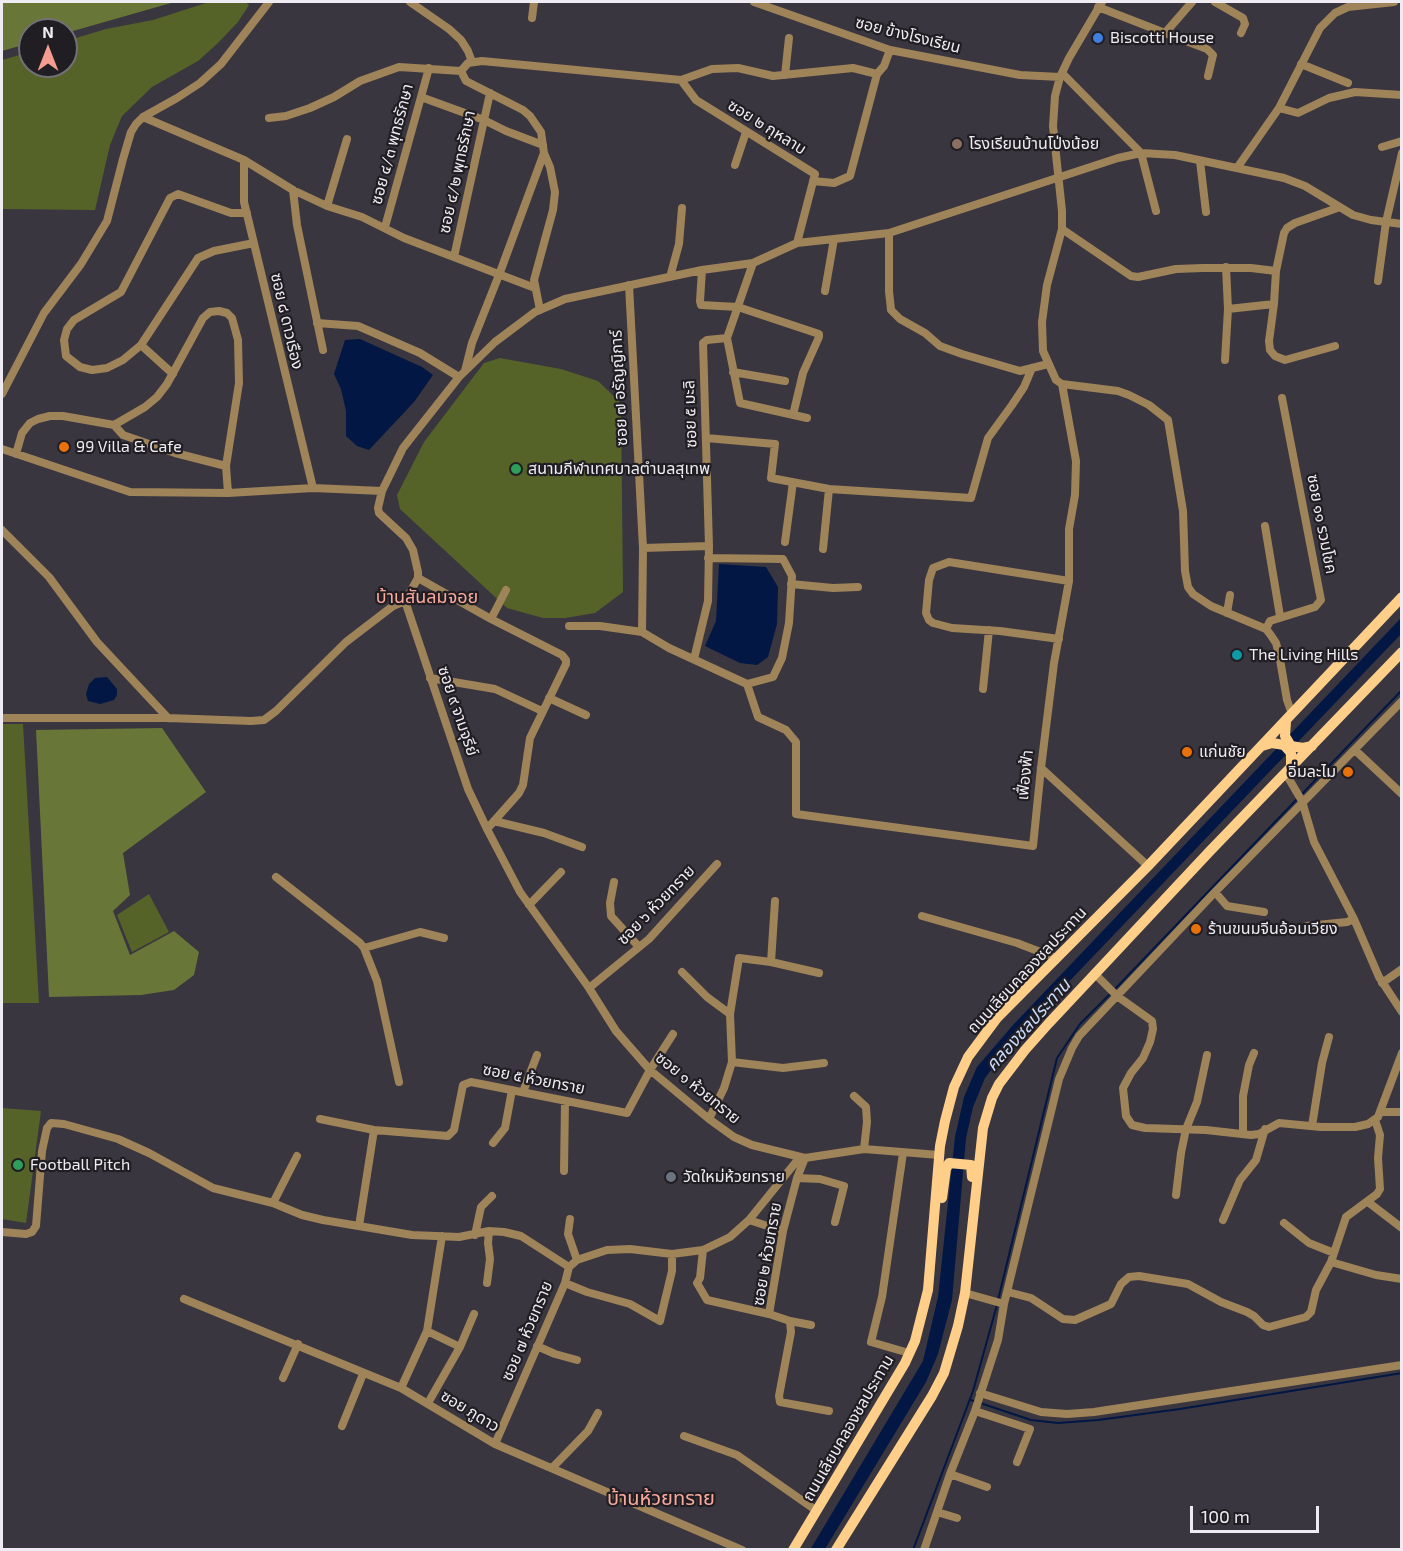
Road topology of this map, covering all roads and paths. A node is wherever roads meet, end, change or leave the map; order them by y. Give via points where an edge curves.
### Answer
1 (270, 2) edge
2 (410, 2) edge
3 (534, 2) edge
4 (754, 2) edge
5 (1192, 2) edge
6 (1215, 2) edge
7 (1394, 2) edge
8 (1100, 4) edge
9 (532, 18) dead end
10 (1165, 33) junction
11 (1241, 33) dead end
12 (789, 38) dead end
13 (890, 50) junction
14 (472, 62) junction
15 (1301, 64) junction
16 (429, 68) junction
17 (461, 71) junction
18 (877, 74) junction
19 (784, 75) junction
20 (1061, 75) junction
21 (1208, 76) dead end
22 (681, 80) junction
23 (1347, 83) dead end
24 (490, 93) junction
25 (1401, 95) edge
26 (421, 97) junction
27 (1279, 108) junction
28 (143, 117) junction
29 (269, 118) dead end
30 (484, 120) junction
31 (746, 132) junction
32 (347, 140) dead end
33 (1401, 141) edge
34 (1382, 147) dead end
35 (543, 149) junction
36 (1141, 153) junction
37 (1401, 153) edge
38 (244, 160) junction
39 (1200, 161) junction
40 (735, 165) dead end
41 (1237, 168) junction
42 (1058, 177) junction
43 (813, 181) junction
44 (293, 190) junction
45 (327, 206) junction
46 (1340, 207) junction
47 (682, 208) dead end
48 (1156, 211) dead end
49 (1206, 212) dead end
50 (247, 213) junction
51 (1386, 222) junction
52 (1401, 224) edge
53 (385, 227) junction
54 (1062, 229) junction
55 (889, 233) junction
56 (834, 239) junction
57 (254, 243) junction
58 (797, 243) junction
59 (454, 257) junction
60 (753, 263) junction
61 (1226, 267) junction
62 (702, 270) junction
63 (1276, 271) junction
64 (499, 275) junction
65 (670, 277) junction
66 (1378, 281) dead end
67 (629, 285) junction
68 (535, 288) junction
69 (825, 291) dead end
70 (1274, 304) junction
71 (738, 307) junction
72 (1228, 309) junction
73 (540, 310) junction
74 (317, 323) junction
75 (727, 338) junction
76 (141, 345) junction
77 (1335, 346) dead end
78 (323, 350) dead end
79 (1225, 360) dead end
80 (1048, 364) junction
81 (1032, 368) junction
82 (733, 372) junction
83 (173, 374) junction
84 (462, 374) junction
85 (785, 381) dead end
86 (1062, 384) junction
87 (2, 394) edge
88 (1282, 398) dead end
89 (793, 415) junction
90 (807, 418) dead end
91 (114, 425) junction
92 (706, 438) junction
93 (2, 449) edge
94 (16, 454) junction
95 (226, 466) junction
96 (793, 482) junction
97 (313, 488) junction
98 (829, 489) junction
99 (382, 491) junction
100 (228, 493) junction
101 (1265, 526) dead end
102 (2, 530) edge
103 (785, 542) dead end
104 (709, 546) junction
105 (643, 548) junction
106 (823, 549) dead end
107 (708, 558) junction
108 (418, 578) junction
109 (1069, 581) junction
110 (791, 584) junction
111 (858, 587) dead end
112 (506, 590) dead end
113 (1230, 595) dead end
114 (1401, 597) edge
115 (405, 601) junction
116 (1227, 613) junction
117 (1280, 616) junction
118 (491, 619) junction
119 (1268, 625) junction
120 (568, 626) dead end
121 (989, 630) junction
122 (642, 632) junction
123 (1059, 639) junction
124 (1401, 652) edge
125 (694, 659) junction
126 (430, 678) junction
127 (747, 684) junction
128 (982, 689) dead end
129 (549, 698) junction
130 (1401, 701) edge
131 (542, 711) junction
132 (586, 715) dead end
133 (1290, 716) junction
134 (2, 718) edge
135 (168, 718) junction
136 (1267, 745) junction
137 (1307, 747) junction
138 (1355, 750) junction
139 (1041, 768) junction
140 (1290, 768) junction
141 (1401, 794) edge
142 (1302, 803) junction
143 (494, 821) junction
144 (487, 829) junction
145 (582, 847) dead end
146 (717, 864) dead end
147 (1148, 866) junction
148 (561, 872) dead end
149 (276, 877) dead end
150 (614, 882) dead end
151 (1215, 892) junction
152 (775, 901) dead end
153 (530, 905) junction
154 (1264, 912) dead end
155 (922, 916) dead end
156 (1354, 919) junction
157 (1306, 926) dead end
158 (444, 938) dead end
159 (639, 947) junction
160 (364, 948) junction
161 (1056, 958) junction
162 (771, 962) junction
163 (1401, 969) edge
164 (682, 972) dead end
165 (819, 973) dead end
166 (1096, 975) junction
167 (1382, 983) junction
168 (589, 988) junction
169 (1115, 994) junction
170 (1401, 1012) edge
171 (730, 1014) junction
172 (673, 1034) dead end
173 (1329, 1037) dead end
174 (1254, 1053) dead end
175 (1401, 1053) edge
176 (537, 1055) dead end
177 (1207, 1055) dead end
178 (732, 1062) junction
179 (824, 1063) dead end
180 (650, 1070) junction
181 (399, 1082) dead end
182 (512, 1090) junction
183 (524, 1092) junction
184 (854, 1096) dead end
185 (992, 1098) junction
186 (565, 1101) junction
187 (1401, 1112) edge
188 (1377, 1116) junction
189 (320, 1119) dead end
190 (709, 1119) junction
191 (1312, 1126) junction
192 (1186, 1129) junction
193 (1265, 1129) junction
194 (374, 1130) junction
195 (1243, 1134) junction
196 (493, 1143) dead end
197 (864, 1149) junction
198 (903, 1153) junction
199 (297, 1156) dead end
200 (803, 1157) junction
201 (946, 1158) junction
202 (970, 1160) junction
203 (564, 1171) dead end
204 (797, 1178) junction
205 (1176, 1195) dead end
206 (492, 1196) dead end
207 (1368, 1202) junction
208 (273, 1203) junction
209 (570, 1219) dead end
210 (749, 1220) junction
211 (1223, 1220) dead end
212 (835, 1222) dead end
213 (1284, 1223) dead end
214 (359, 1226) junction
215 (1401, 1228) edge
216 (489, 1231) junction
217 (783, 1231) junction
218 (2, 1235) edge
219 (475, 1235) junction
220 (442, 1236) junction
221 (968, 1246) junction
222 (703, 1250) junction
223 (672, 1254) junction
224 (1332, 1258) junction
225 (577, 1260) junction
226 (569, 1267) junction
227 (1401, 1279) edge
228 (565, 1282) junction
229 (488, 1283) dead end
230 (1008, 1292) junction
231 (965, 1293) junction
232 (184, 1299) dead end
233 (1002, 1303) junction
234 (474, 1314) dead end
235 (769, 1314) junction
236 (790, 1322) junction
237 (811, 1325) dead end
238 (427, 1331) junction
239 (298, 1344) junction
240 (537, 1346) junction
241 (460, 1347) junction
242 (909, 1353) junction
243 (577, 1360) dead end
244 (1401, 1365) edge
245 (363, 1374) junction
246 (283, 1378) dead end
247 (401, 1388) junction
248 (980, 1393) junction
249 (428, 1403) junction
250 (976, 1408) junction
251 (829, 1411) dead end
252 (598, 1413) dead end
253 (342, 1426) dead end
254 (684, 1436) dead end
255 (495, 1444) junction
256 (1017, 1462) dead end
257 (552, 1468) junction
258 (950, 1474) junction
259 (987, 1487) dead end
260 (817, 1511) junction
261 (937, 1512) junction
262 (957, 1518) dead end
263 (742, 1550) edge
264 (794, 1550) edge
265 (836, 1550) edge
266 (924, 1550) edge

1 - 28 street via 221,64 200,83
2 - 14 street via 461,40
3 - 9 street
4 - 13 street, ซอย ข้างโรงเรียน
5 - 10 street
6 - 11 street via 1243,18
7 - 15 street via 1347,7 1335,13 1320,28
8 - 10 street
8 - 20 street
10 - 21 street via 1213,55
12 - 19 street
13 - 18 street
13 - 20 street, ซอย ข้างโรงเรียน via 1020,75
14 - 17 street
14 - 22 street
15 - 23 street
15 - 27 street
16 - 17 street
16 - 26 street, ซอย ๔/๓ พุทธรักษา
16 - 29 street via 399,67 382,72 310,108
17 - 24 street via 466,81
18 - 19 street via 853,68
18 - 43 street via 850,176 834,183
19 - 22 street via 738,68 712,69
20 - 36 street
20 - 42 street via 1053,126
22 - 31 street, ซอย ๒ กุหลาบ via 696,100
24 - 30 street, ซอย ๔/๒ พุทธรักษา
24 - 35 street via 530,116 541,132
25 - 27 street via 1355,92 1329,98 1298,113
26 - 30 street
26 - 53 street, ซอย ๔/๓ พุทธรักษา
27 - 41 street
28 - 38 street
28 - 87 street via 131,132 107,221 44,313
30 - 35 street
30 - 59 street, ซอย ๔/๒ พุทธรักษา
31 - 40 street
31 - 43 street, ซอย ๒ กุหลาบ via 815,174
32 - 45 street
33 - 34 street
35 - 64 street
35 - 68 street via 550,167 554,201
36 - 39 street
36 - 42 street
36 - 48 street
37 - 51 street
38 - 44 street
38 - 50 street, ซอย ๘ ดาวเรือง
39 - 41 street
39 - 49 street
41 - 46 street via 1284,178
42 - 54 street
42 - 55 street
43 - 58 street
44 - 45 street
44 - 74 street
45 - 53 street
46 - 51 street via 1353,215
46 - 63 street via 1287,228
47 - 65 street via 679,244
50 - 57 street, ซอย ๘ ดาวเรือง
50 - 76 street via 231,213 178,194 170,198 121,292 74,320 64,340 66,356 80,367 92,370 123,360
51 - 52 street
51 - 66 street
53 - 59 street
54 - 61 street via 1131,276
54 - 80 street via 1042,322 1043,351
55 - 56 street
55 - 81 street via 891,310 900,319 940,346 1020,371
56 - 58 street
56 - 69 street
57 - 76 street via 198,258
57 - 97 street, ซอย ๘ ดาวเรือง
58 - 60 street
59 - 64 street
60 - 62 street
60 - 71 street
61 - 63 street
61 - 72 street
62 - 65 street
62 - 71 street via 700,303
63 - 70 street
64 - 68 street
64 - 84 street
65 - 67 street
67 - 73 street via 565,299
67 - 105 street, ซอย ๗ อรัญญิการ์
68 - 73 street
70 - 72 street
70 - 77 street via 1269,341 1275,356 1286,360
71 - 75 street
71 - 89 street via 819,335 803,373
72 - 79 street
73 - 84 street via 495,342
74 - 78 street
74 - 84 street via 358,326
75 - 82 street
75 - 92 street, ซอย ๕ มะลิ via 703,343
76 - 83 street
80 - 81 street
80 - 86 street
81 - 98 street via 988,438 971,498
82 - 85 street
82 - 89 street via 740,403
83 - 91 street via 151,402
83 - 95 street via 203,318 210,312 227,313 238,340 239,383
84 - 99 street via 403,448
86 - 109 street, เฟื่องฟ้า via 1076,461 1069,529
86 - 116 street via 1130,395 1168,420 1183,511 1188,587 1193,594
88 - 117 street, ซอย ๑๑ รวมโชค via 1321,600 1315,607
89 - 90 street
91 - 94 street via 63,416 39,419 22,433
91 - 95 street via 123,435
92 - 96 street via 775,444 771,478
92 - 104 street, ซอย ๕ มะลิ
93 - 94 street
94 - 100 street via 130,492
95 - 100 street
96 - 98 street
96 - 103 street
97 - 99 street
97 - 100 street
98 - 106 street
99 - 108 street via 379,513 406,538 413,550
101 - 117 street
102 - 135 street via 49,577 97,642
104 - 105 street
104 - 107 street, ซอย ๕ มะลิ
105 - 122 street, ซอย ๗ อรัญญิการ์
107 - 110 street via 783,559 792,576
107 - 125 street, ซอย ๕ มะลิ via 708,602
108 - 115 street
108 - 118 street
109 - 121 street via 949,562 933,568 928,580 929,620 952,628
109 - 123 street, เฟื่องฟ้า
110 - 111 street
110 - 127 street via 782,658 773,677
112 - 118 street
113 - 116 street
114 - 133 main road, ถนนเลียบคลองชลประทาน
115 - 126 street, ซอย ๙ จามจุรีย์
115 - 135 street via 346,642 264,720
116 - 119 street
117 - 119 street, ซอย ๑๑ รวมโชค
118 - 129 street via 566,660
119 - 133 street via 1276,643
120 - 122 street
121 - 123 street
121 - 128 street
122 - 125 street
123 - 139 street, เฟื่องฟ้า
124 - 137 main road
125 - 127 street
126 - 131 street via 495,689
126 - 144 street, ซอย ๙ จามจุรีย์ via 468,789
127 - 139 street, เฟื่องฟ้า via 758,717 786,730 796,742 796,814 1033,846
129 - 131 street
129 - 132 street
130 - 138 street
131 - 143 street via 530,738 523,784
133 - 136 main road, ถนนเลียบคลองชลประทาน
133 - 137 main road via 1284,736 1291,746
134 - 135 street
136 - 140 main road via 1284,744 1291,753
136 - 147 main road, ถนนเลียบคลองชลประทาน
137 - 140 main road
138 - 141 street
138 - 142 street
139 - 147 street
140 - 142 street
140 - 166 main road
142 - 151 street
142 - 156 street via 1314,842
143 - 144 street
143 - 145 street
144 - 153 street, ซอย ๑ ห้วยทราย
146 - 159 street, ซอย ๖ ห้วยทราย
147 - 161 main road, ถนนเลียบคลองชลประทาน
148 - 153 street
149 - 160 street
150 - 159 street via 609,903 611,916
151 - 154 street via 1227,906
151 - 169 street
152 - 162 street
153 - 168 street, ซอย ๑ ห้วยทราย
155 - 161 street
156 - 157 street
156 - 167 street
158 - 160 street via 420,932
159 - 168 street, ซอย ๖ ห้วยทราย
160 - 181 street via 377,981
161 - 201 main road, ถนนเลียบคลองชลประทาน via 998,1018 968,1057 954,1087 945,1121
162 - 165 street
162 - 171 street via 738,958
163 - 167 street
164 - 171 street
166 - 169 street
166 - 185 main road via 1025,1050
167 - 170 street
168 - 180 street, ซอย ๑ ห้วยทราย via 616,1031
169 - 192 street via 1148,1016 1153,1029 1143,1058 1123,1088 1126,1116 1132,1125 1145,1128
169 - 230 street via 1079,1036 1062,1069
171 - 178 street
172 - 180 street
173 - 191 street
174 - 195 street via 1243,1096
175 - 188 street
176 - 183 street
177 - 192 street via 1197,1102
178 - 179 street via 783,1068
178 - 190 street
180 - 186 street, ซอย ๕ ห้วยทราย via 627,1113
180 - 190 street, ซอย ๑ ห้วยทราย
182 - 183 street, ซอย ๕ ห้วยทราย
182 - 194 street, ซอย ๕ ห้วยทราย via 471,1082 463,1085 454,1130 448,1136
182 - 196 street via 505,1128
183 - 186 street, ซอย ๕ ห้วยทราย
184 - 197 street via 866,1107
185 - 202 main road via 981,1112
185 - 221 main road via 981,1139
186 - 203 street
187 - 188 street
188 - 191 street via 1368,1124 1355,1127
188 - 207 street via 1381,1184
189 - 194 street, ซอย ๕ ห้วยทราย
190 - 200 street, ซอย ๑ ห้วยทราย via 752,1145
191 - 193 street via 1278,1123
192 - 195 street
192 - 205 street
193 - 195 street via 1259,1134
193 - 211 street via 1256,1161 1240,1180
194 - 214 street
197 - 198 street, ซอย ๑ ห้วยทราย
197 - 200 street, ซอย ๑ ห้วยทราย
198 - 201 street, ซอย ๑ ห้วยทราย
198 - 242 street via 882,1297 871,1342
199 - 208 street
200 - 204 street, ซอย ๒ ห้วยทราย
200 - 210 street, ซอย ๗ ห้วยทราย
201 - 202 main road
201 - 242 main road, ถนนเลียบคลองชลประทาน via 932,1238 928,1290
202 - 221 main road via 973,1168
204 - 212 street via 844,1186
204 - 217 street, ซอย ๒ ห้วยทราย
206 - 219 street via 482,1204
207 - 215 street
207 - 224 street via 1346,1217
208 - 214 street via 302,1215
208 - 218 street via 213,1188 118,1139 51,1123 46,1128 42,1151 36,1227 26,1234
209 - 225 street via 568,1234
210 - 217 street
210 - 222 street, ซอย ๗ ห้วยทราย via 730,1237
213 - 224 street
214 - 220 street
216 - 219 street
216 - 226 street via 521,1236
216 - 229 street
217 - 235 street, ซอย ๒ ห้วยทราย
219 - 220 street
220 - 238 street
221 - 231 main road
222 - 223 street, ซอย ๗ ห้วยทราย
222 - 235 street via 697,1283 707,1300
223 - 225 street, ซอย ๗ ห้วยทราย via 607,1250
223 - 228 street via 660,1321 630,1304
224 - 227 street via 1376,1275
224 - 230 street via 1316,1290 1311,1312 1306,1317 1269,1327 1188,1284 1139,1276 1129,1277 1121,1284 1111,1304 1074,1320 1063,1319 1031,1298
225 - 226 street, ซอย ๗ ห้วยทราย
226 - 228 street, ซอย ๗ ห้วยทราย
228 - 240 street, ซอย ๗ ห้วยทราย
230 - 233 street
231 - 233 street
231 - 265 main road via 940,1381
232 - 239 street, ซอย ภูดาว
233 - 248 street via 998,1340
234 - 241 street
235 - 236 street, ซอย ๒ ห้วยทราย
236 - 237 street, ซอย ๒ ห้วยทราย
236 - 251 street via 780,1402
238 - 241 street
238 - 247 street
239 - 245 street, ซอย ภูดาว
239 - 246 street
240 - 243 street
240 - 255 street, ซอย ๗ ห้วยทราย
241 - 249 street
242 - 260 main road, ถนนเลียบคลองชลประทาน
244 - 248 street via 1076,1414 1041,1412
245 - 247 street, ซอย ภูดาว
245 - 253 street
247 - 249 street, ซอย ภูดาว
248 - 250 street
249 - 255 street, ซอย ภูดาว
250 - 256 street via 1030,1429
250 - 258 street
252 - 257 street via 588,1431
254 - 260 street via 737,1455
255 - 257 street, ซอย ภูดาว
257 - 263 street, ซอย ภูดาว
258 - 259 street
258 - 261 street
260 - 264 main road, ถนนเลียบคลองชลประทาน
261 - 262 street
261 - 266 street

